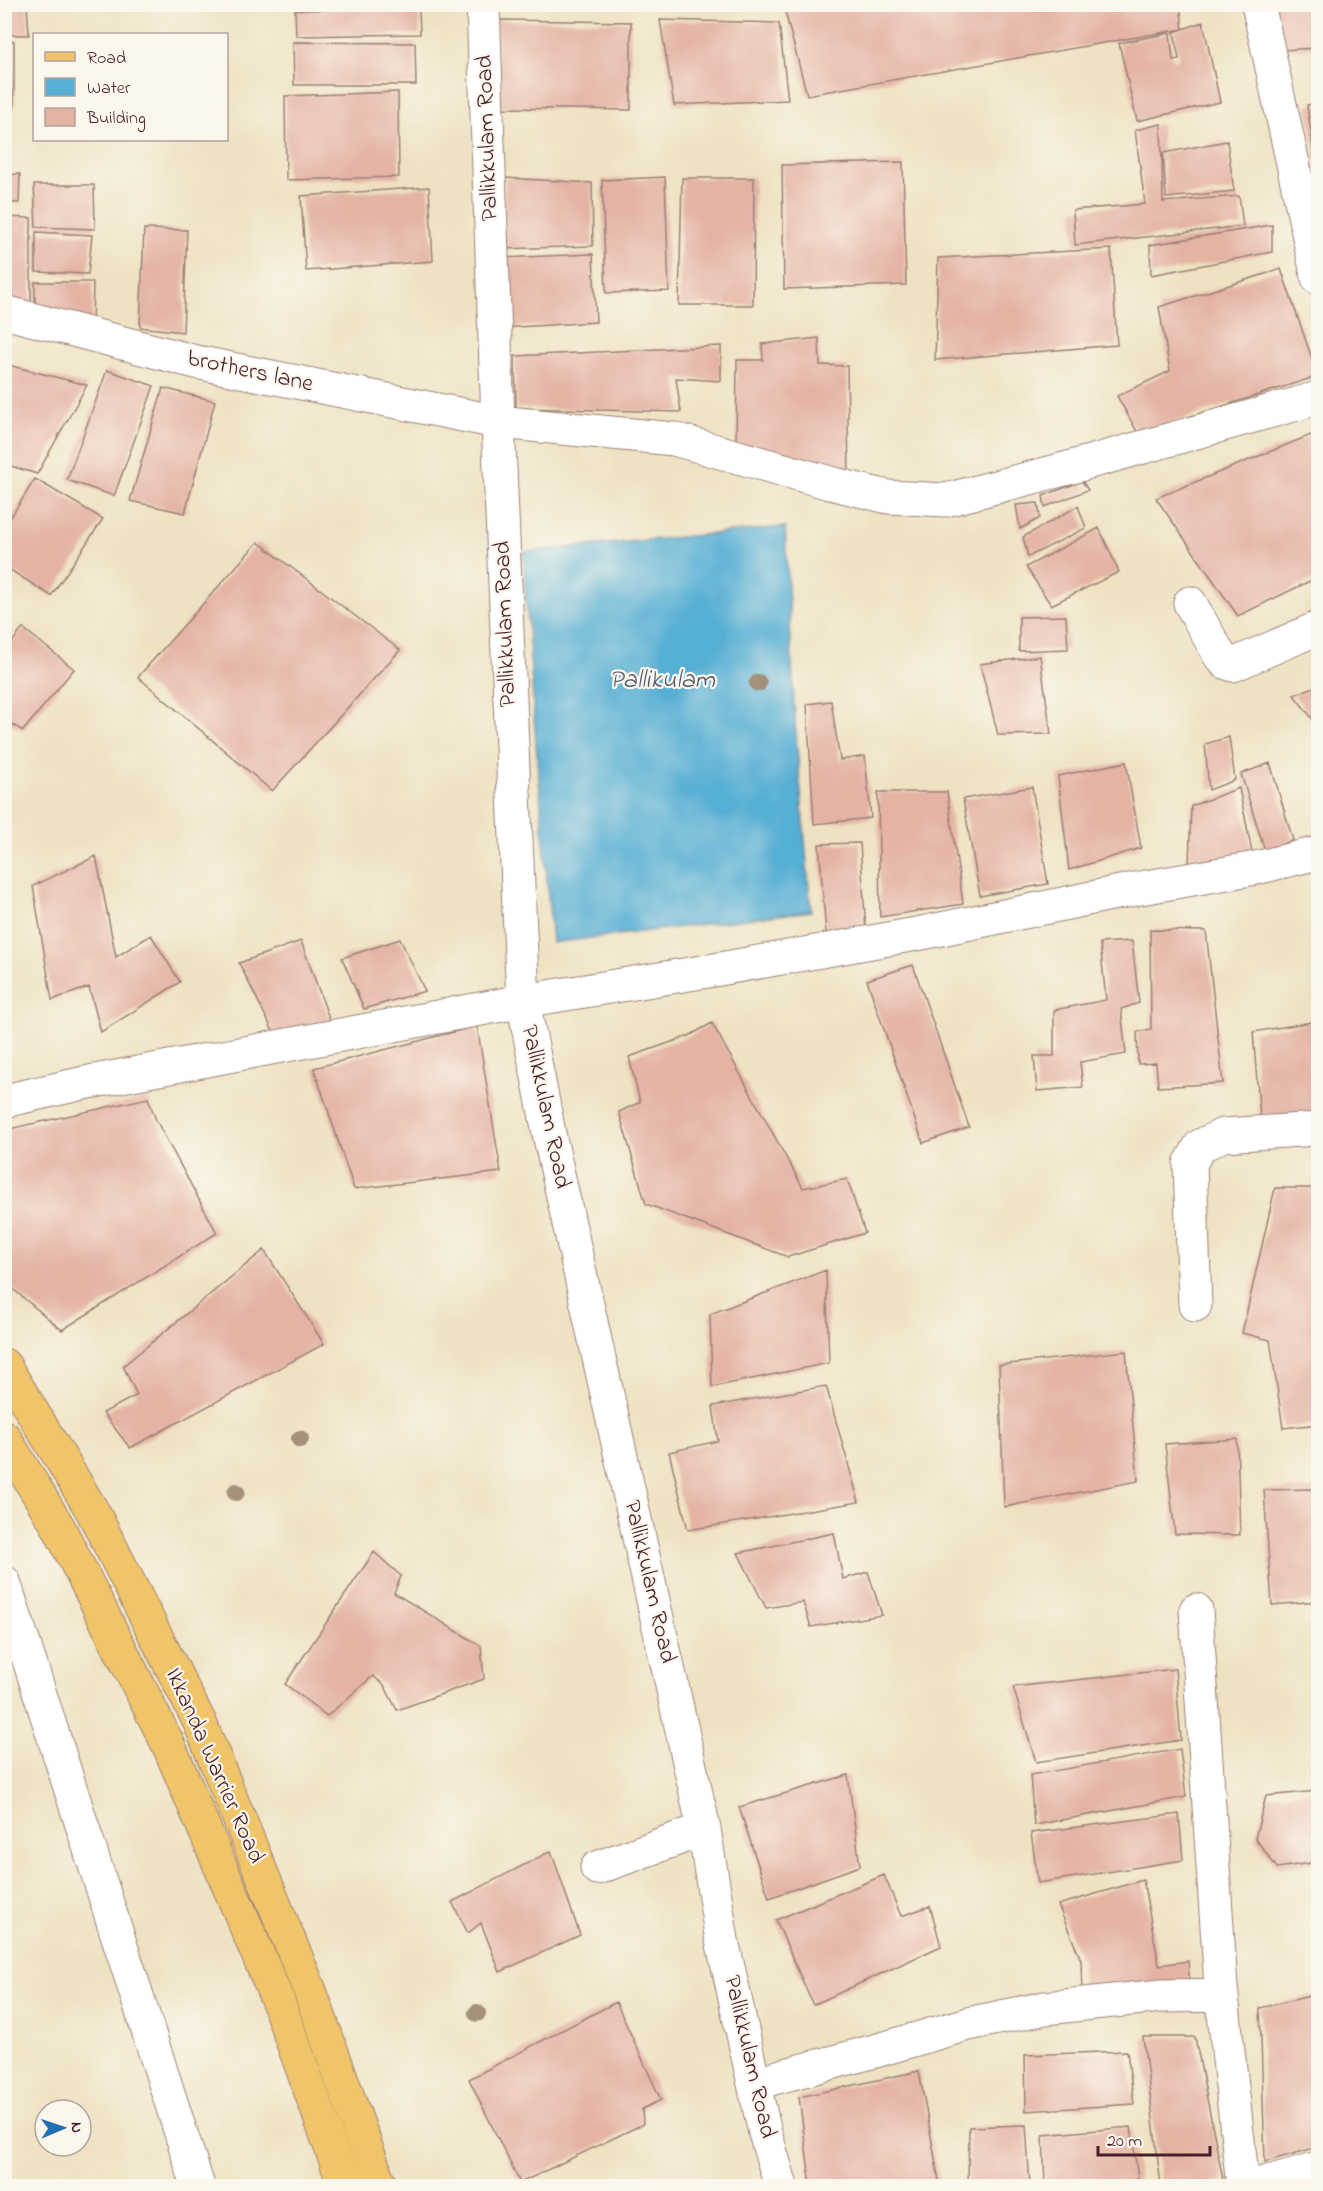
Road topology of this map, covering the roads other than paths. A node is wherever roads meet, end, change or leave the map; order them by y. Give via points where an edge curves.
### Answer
1 (483, 4) edge
2 (1258, 4) edge
3 (1318, 278) edge
4 (4, 312) edge
5 (1318, 398) edge
6 (498, 422) junction
7 (1190, 603) dead end
8 (1318, 628) edge
9 (1318, 853) edge
10 (523, 1001) junction
11 (4, 1101) edge
12 (1318, 1129) edge
13 (1195, 1305) dead end
14 (4, 1365) edge
15 (4, 1437) edge
16 (4, 1582) edge
17 (1196, 1610) dead end
18 (704, 1829) junction
19 (597, 1868) dead end
20 (1222, 1995) junction
21 (755, 2083) junction
22 (1318, 2168) edge
23 (198, 2187) edge
24 (345, 2187) edge
25 (380, 2187) edge
26 (781, 2187) edge
27 (1243, 2187) edge
28 (1254, 2187) edge

1 - 6 street, Pallikkulam Road
2 - 3 street
4 - 6 street, brothers lane via 196,362
5 - 6 street, brothers lane via 946,500 888,497 674,438
6 - 10 street, Pallikkulam Road
7 - 8 street via 1220,656 1233,665
9 - 10 street via 922,933
10 - 11 street
10 - 18 street, Pallikkulam Road
12 - 13 street via 1223,1135 1200,1146 1190,1164
14 - 25 main road, Ikkanda Warrier Road via 93,1512 200,1723 310,1991
15 - 24 main road, Ikkanda Warrier Road via 59,1528 168,1744 277,1999
16 - 23 street
17 - 20 street
18 - 19 street
18 - 21 street, Pallikkulam Road via 722,1940
20 - 21 street via 1162,1996 1045,2008 968,2024
20 - 27 street
21 - 26 street, Pallikkulam Road
22 - 28 street

